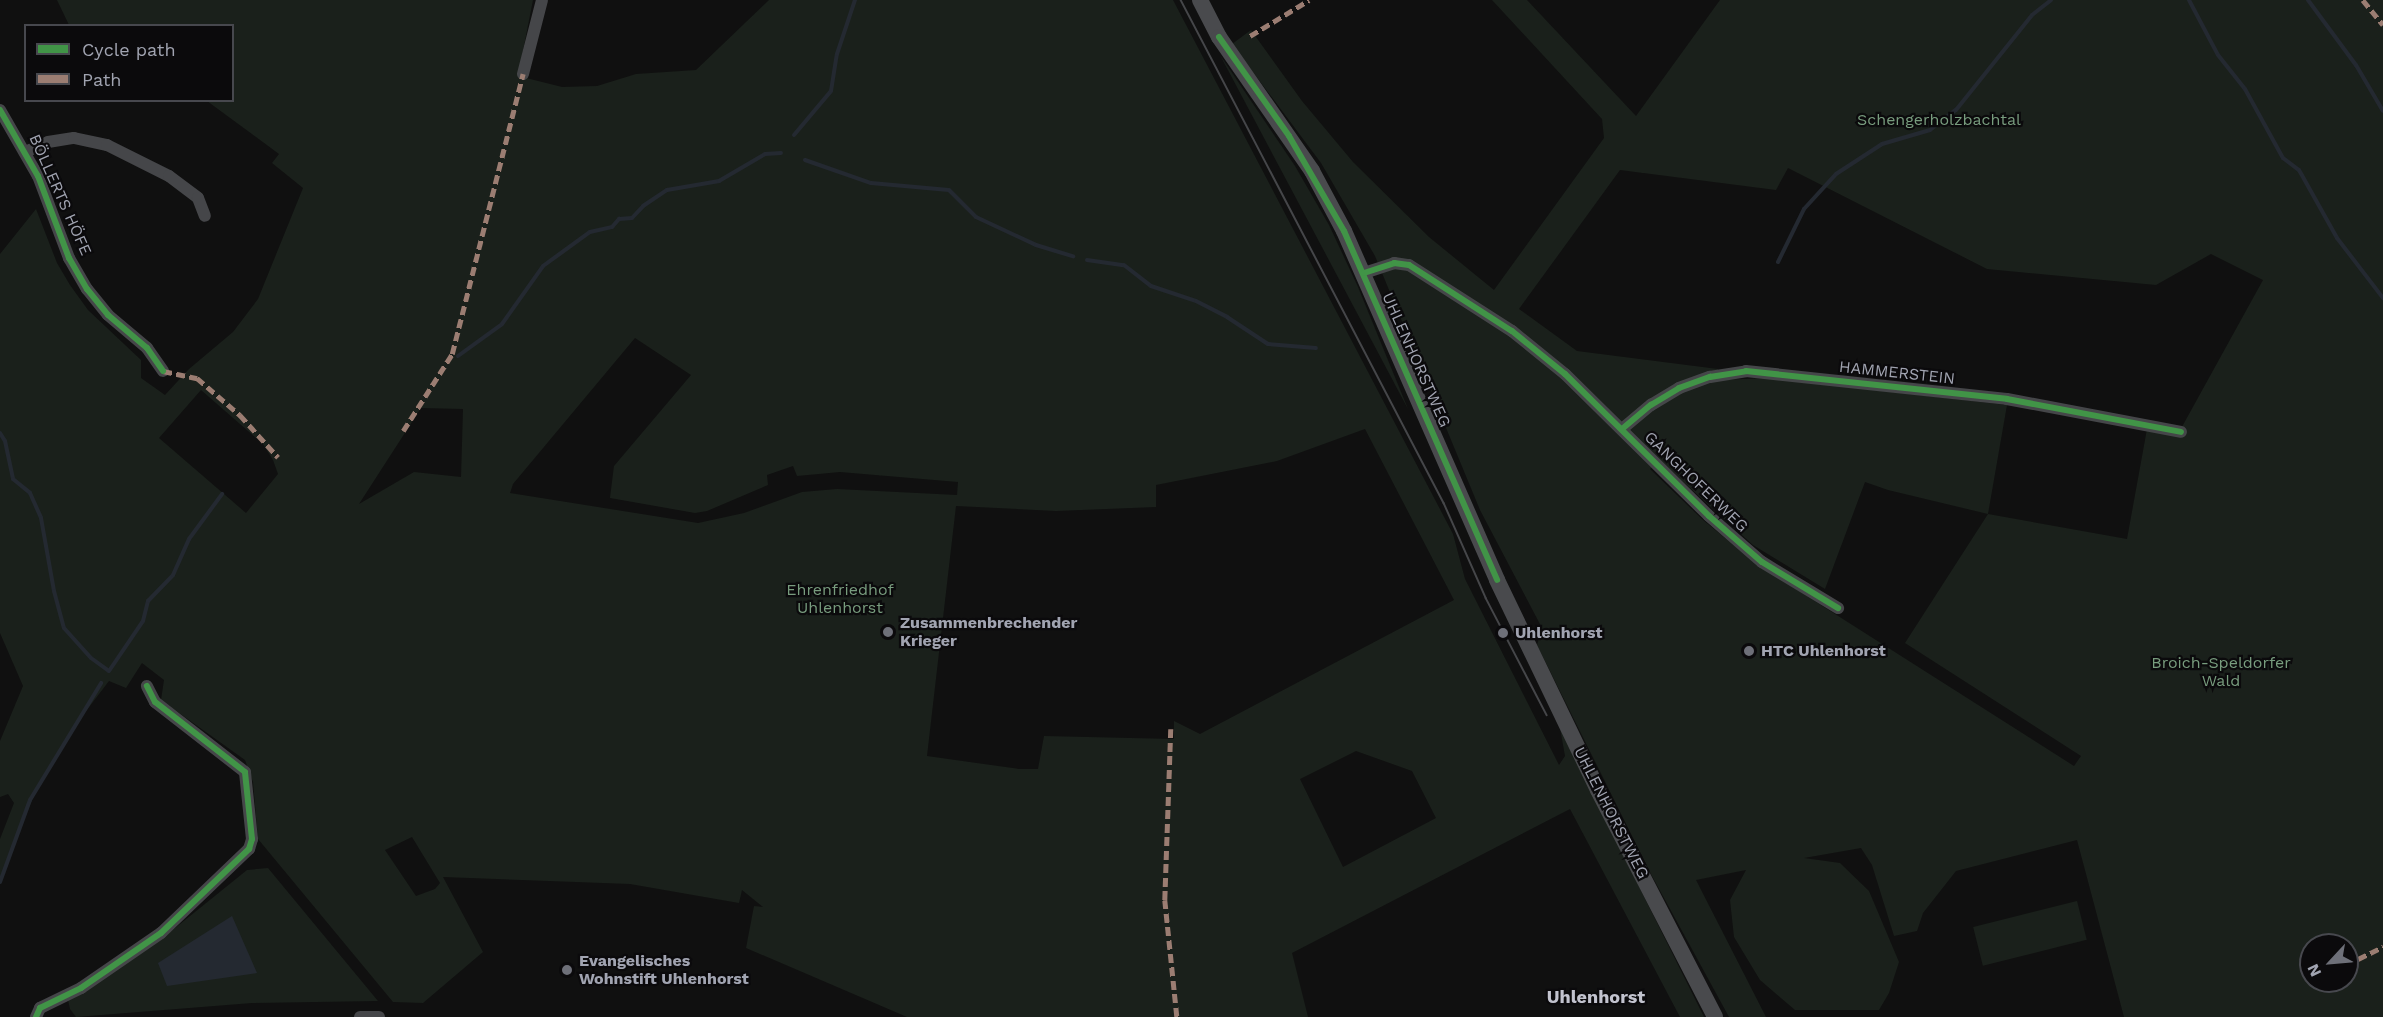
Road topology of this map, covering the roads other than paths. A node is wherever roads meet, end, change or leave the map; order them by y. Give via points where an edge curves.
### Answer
1 (542, 0) edge
2 (1200, 0) edge
3 (523, 74) dead end
4 (0, 110) edge
5 (25, 152) junction
6 (206, 216) dead end
7 (1364, 273) junction
8 (163, 371) dead end
9 (1622, 429) junction
10 (2181, 432) dead end
11 (1838, 608) dead end
12 (147, 686) dead end
13 (36, 1017) edge
14 (360, 1017) edge
15 (379, 1017) edge
16 (1715, 1017) edge

1 - 3 street
2 - 7 main road, UHLENHORSTWEG via 1219,37 1312,171
4 - 5 street, BÖLLERTS HÖFE
5 - 6 street via 48,142 74,138 107,145 169,176 198,198
5 - 8 street, BÖLLERTS HÖFE via 69,258 87,289 108,315 147,348
7 - 9 street, GANGHOFERWEG via 1394,263 1409,265 1535,348
7 - 16 main road, UHLENHORSTWEG via 1497,580 1598,790
9 - 10 street, HAMMERSTEIN via 1678,388 1746,371 2007,399
9 - 11 street, GANGHOFERWEG via 1708,516 1762,562
12 - 13 street via 155,702 245,772 252,839 249,849 161,933 81,988 40,1008
14 - 15 street

